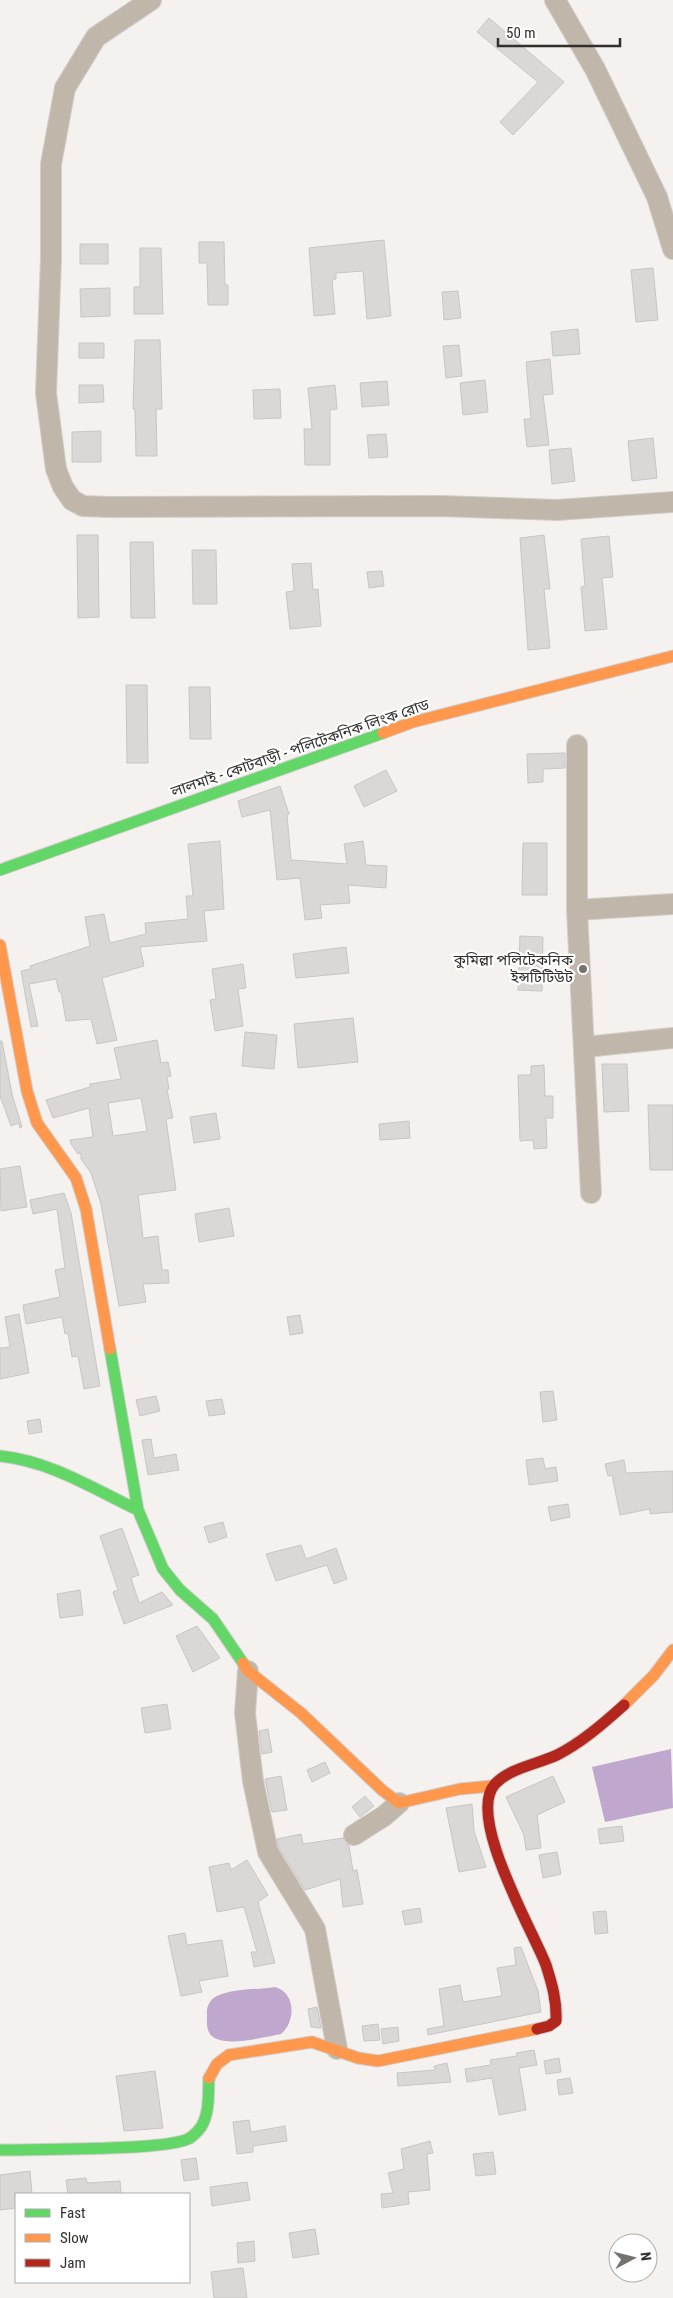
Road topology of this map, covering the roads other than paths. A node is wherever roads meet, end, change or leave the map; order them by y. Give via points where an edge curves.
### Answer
1 (151, 0) edge
2 (555, 0) edge
3 (673, 249) edge
4 (673, 502) edge
5 (673, 656) edge
6 (577, 745) dead end
7 (0, 870) edge
8 (673, 904) edge
9 (577, 910) junction
10 (0, 945) edge
11 (673, 1038) edge
12 (585, 1047) junction
13 (591, 1193) dead end
14 (0, 1456) edge
15 (138, 1510) junction
16 (673, 1650) edge
17 (248, 1671) junction
18 (492, 1786) junction
19 (399, 1803) junction
20 (354, 1835) dead end
21 (337, 2049) junction
22 (0, 2150) edge

1 - 4 street via 96,37 65,88 51,164 46,393 56,469 62,487 72,500 83,506 110,507 441,506 556,510
2 - 3 street via 595,69 657,197
5 - 7 street, লালমাই - কোটবাড়ী - পলিটেকনিক লিংক রোড via 413,722
6 - 9 street
8 - 9 street
9 - 12 street
10 - 15 street via 25,1083 37,1123 76,1178 86,1209
11 - 12 street
12 - 13 street
14 - 15 street via 14,1456 33,1462
15 - 17 street via 163,1569 180,1590 213,1619
16 - 18 street via 661,1668 612,1716 559,1754 515,1771
17 - 19 street via 301,1713
17 - 21 street via 245,1713 250,1762 268,1852 315,1929
18 - 19 street via 460,1789
18 - 21 street via 488,1799 490,1831 508,1882 554,1987 556,2021 537,2029 378,2061 358,2058
19 - 20 street
21 - 22 street via 312,2042 229,2055 216,2064 209,2075 206,2115 201,2128 190,2138 133,2146

